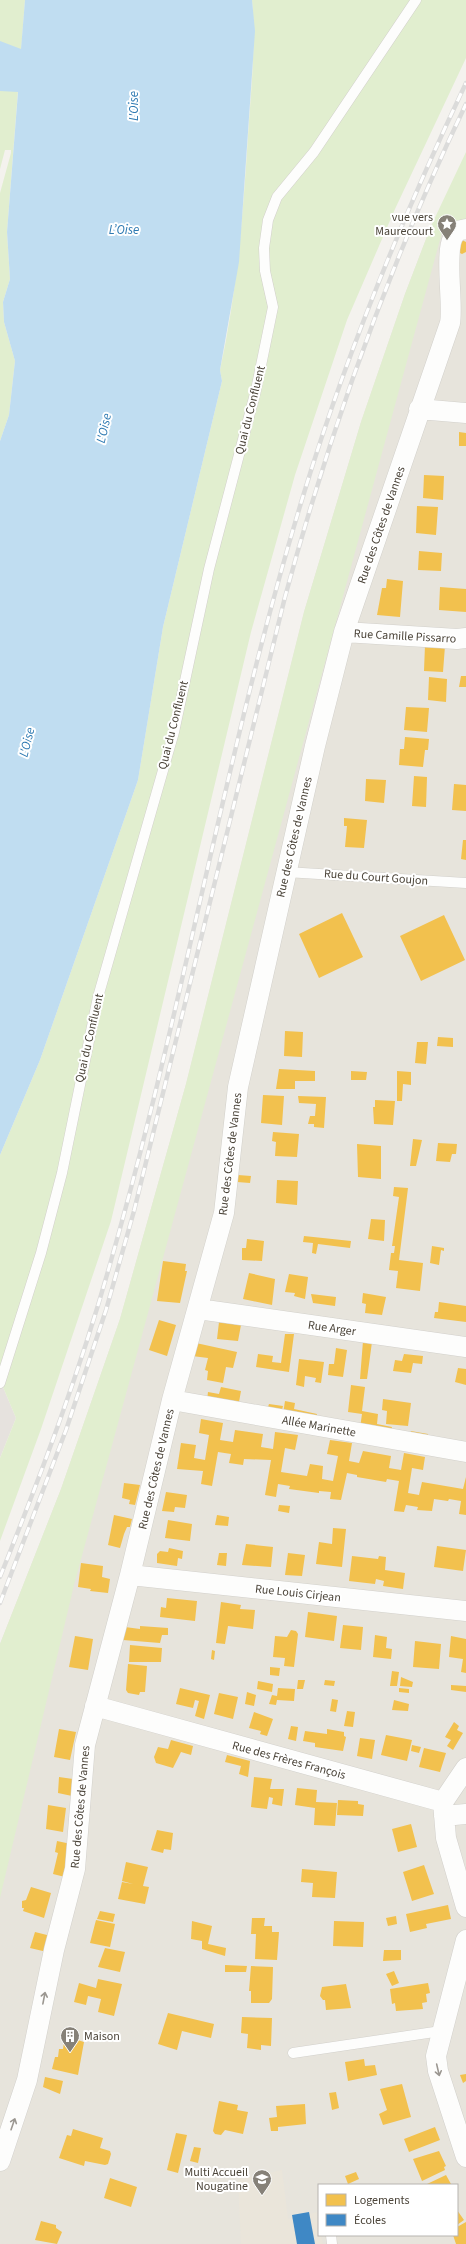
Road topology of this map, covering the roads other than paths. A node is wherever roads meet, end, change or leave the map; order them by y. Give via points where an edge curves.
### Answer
1 (416, 0) edge
2 (466, 229) edge
3 (420, 408) junction
4 (466, 413) edge
5 (344, 632) junction
6 (466, 638) edge
7 (286, 872) junction
8 (466, 883) edge
9 (198, 1309) junction
10 (466, 1347) edge
11 (0, 1383) edge
12 (172, 1400) junction
13 (466, 1452) edge
14 (130, 1574) junction
15 (466, 1611) edge
16 (95, 1706) junction
17 (466, 1768) edge
18 (444, 1809) junction
19 (466, 1814) edge
20 (466, 1907) edge
21 (466, 1940) edge
22 (440, 2031) junction
23 (293, 2053) dead end
24 (466, 2157) edge
25 (0, 2161) edge

1 - 11 lane, Quai du Confluent via 314,152 277,197 268,220 264,248 265,271 273,307 256,390 209,569 174,732 98,996 62,1173 45,1238
2 - 3 street, Rue des Côtes de Vannes via 457,232 451,243 448,255 452,300 450,323
3 - 4 street
3 - 5 street, Rue des Côtes de Vannes
5 - 6 street, Rue Camille Pissarro
5 - 7 street, Rue des Côtes de Vannes
7 - 8 lane, Rue du Court Goujon
7 - 9 street, Rue des Côtes de Vannes via 238,1087 224,1213
9 - 10 street, Rue Arger
9 - 12 street, Rue des Côtes de Vannes
12 - 13 street, Allée Marinette
12 - 14 street, Rue des Côtes de Vannes
14 - 15 street, Rue Louis Cirjean
14 - 16 street, Rue des Côtes de Vannes
16 - 18 street, Rue des Frères François
25 -> 16 street, Rue des Côtes de Vannes via 27,2080 54,1950 75,1869 84,1745
17 - 18 street
18 - 19 street
18 - 20 street via 446,1838
21 - 22 street
22 - 23 lane
22 -> 24 street via 436,2056 438,2072

